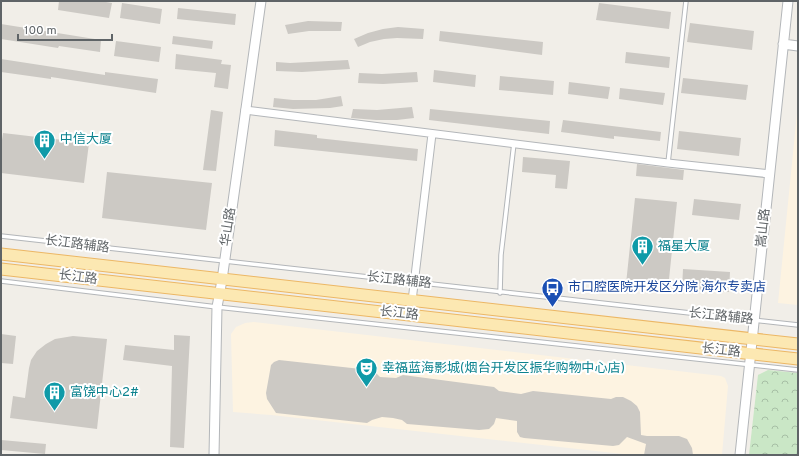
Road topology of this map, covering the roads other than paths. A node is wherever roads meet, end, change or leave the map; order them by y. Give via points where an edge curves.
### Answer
1 (261, 1) edge
2 (686, 1) edge
3 (788, 1) edge
4 (783, 44) junction
5 (798, 46) edge
6 (245, 110) junction
7 (432, 134) junction
8 (514, 144) junction
9 (668, 163) junction
10 (770, 174) junction
11 (1, 236) edge
12 (1, 254) edge
13 (224, 262) junction
14 (1, 269) edge
15 (222, 280) junction
16 (1, 281) edge
17 (414, 283) junction
18 (500, 293) junction
19 (219, 294) junction
20 (412, 301) junction
21 (217, 307) junction
22 (754, 321) junction
23 (798, 325) edge
24 (752, 339) junction
25 (798, 344) edge
26 (750, 359) junction
27 (798, 359) edge
28 (798, 370) edge
29 (214, 455) edge
30 (740, 455) edge

1 - 6 street, 华山路
2 - 9 lane
3 - 4 street, 嵩山路
4 - 5 street
4 - 10 street, 嵩山路
6 - 7 street
6 - 13 street, 华山路
7 - 8 street
7 - 17 street
8 - 9 street
8 - 18 lane via 501,254
9 - 10 street
10 - 22 street, 嵩山路
11 - 13 lane, 长江路辅路
12 - 15 main road, 长江路
13 - 15 street, 华山路
13 - 17 lane, 长江路辅路
14 - 19 main road, 长江路
15 - 19 street, 华山路
15 - 20 main road, 长江路
16 - 21 lane
17 - 18 lane, 长江路辅路
17 - 20 street
18 - 22 lane, 长江路辅路
19 - 21 street, 华山路
19 - 26 main road, 长江路
20 - 24 main road, 长江路
21 - 26 lane
21 - 29 street, 华山路
22 - 23 lane, 长江路辅路
22 - 24 street, 嵩山路
24 - 25 main road, 长江路
24 - 26 street, 嵩山路
26 - 27 main road, 长江路
26 - 28 lane
26 - 30 street, 嵩山路

